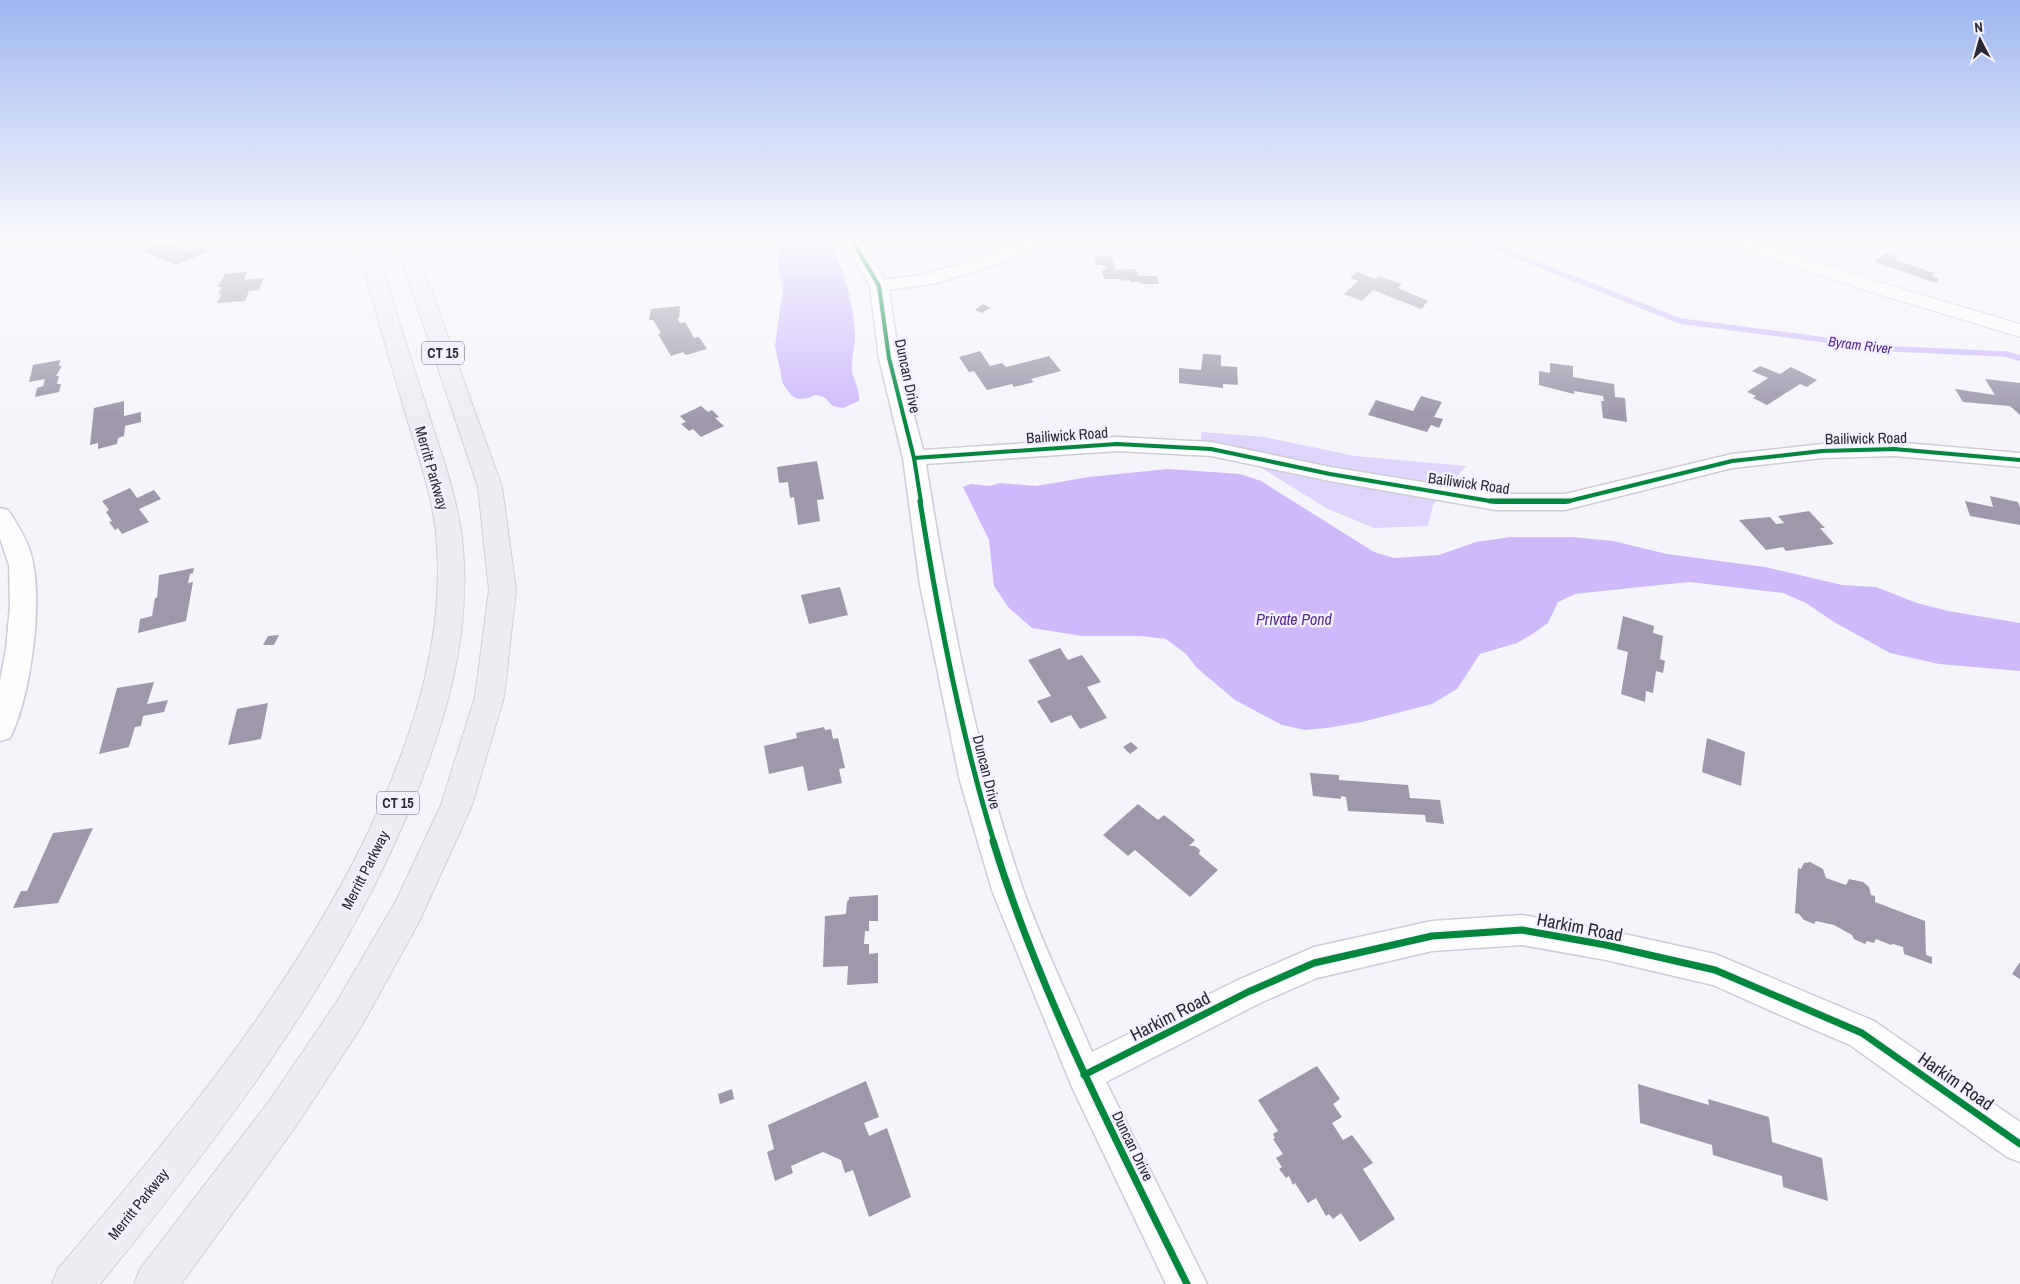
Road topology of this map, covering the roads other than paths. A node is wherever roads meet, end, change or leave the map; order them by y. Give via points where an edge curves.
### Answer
1 (382, 300) edge
2 (425, 300) edge
3 (881, 300) edge
4 (1916, 300) edge
5 (2020, 331) edge
6 (914, 458) junction
7 (2020, 460) edge
8 (0, 516) edge
9 (0, 730) edge
10 (1084, 1075) junction
11 (2020, 1144) edge
12 (73, 1284) edge
13 (155, 1284) edge
14 (1187, 1284) edge

1 - 12 highway, Merritt Parkway / CT 15 via 447,522 451,570 449,625 429,719 386,830 316,960 212,1112
2 - 13 highway, CT 15 via 490,486 502,556 499,639 478,738 452,813 414,897 381,959 296,1097
3 - 6 street, Duncan Drive via 889,358
4 - 5 street
6 - 7 street, Bailiwick Road via 1117,444 1211,449 1330,474 1496,502 1565,502 1732,461 1822,451 1894,448
6 - 10 street, Duncan Drive via 933,585 975,781 1009,893
8 - 9 street via 8,528 21,564 22,605 19,654
10 - 11 street, Harkim Road via 1248,992 1314,963 1432,936 1522,930 1714,970 1782,998 1862,1033
10 - 14 street, Duncan Drive

